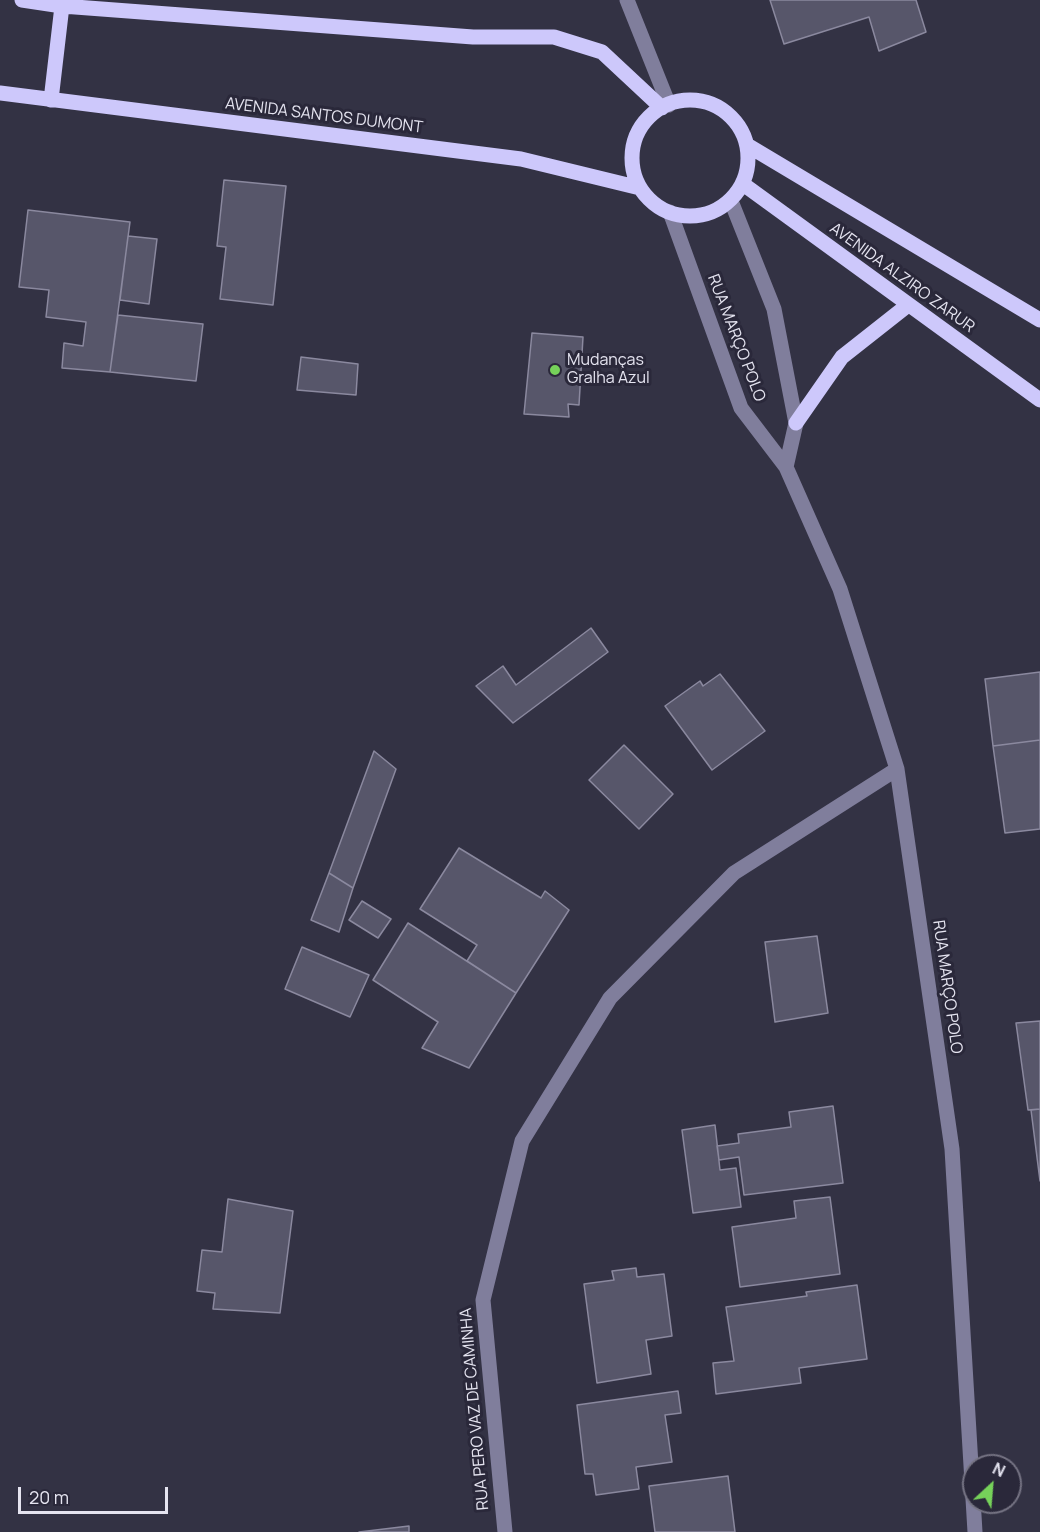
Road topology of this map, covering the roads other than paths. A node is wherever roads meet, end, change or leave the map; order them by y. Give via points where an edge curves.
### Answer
1 (22, 0) edge
2 (627, 0) edge
3 (62, 6) junction
4 (0, 93) edge
5 (51, 100) junction
6 (665, 106) junction
7 (747, 145) junction
8 (743, 184) junction
9 (640, 188) junction
10 (731, 201) junction
11 (670, 212) junction
12 (908, 304) junction
13 (1040, 320) edge
14 (1040, 400) edge
15 (796, 423) junction
16 (786, 467) junction
17 (897, 770) junction
18 (505, 1532) edge
19 (975, 1532) edge

1 - 3 main road
2 - 6 street
3 - 5 main road
3 - 6 main road via 473,37 554,37 602,52
4 - 5 main road, AVENIDA SANTOS DUMONT
5 - 9 main road, AVENIDA SANTOS DUMONT via 521,159
6 - 7 main road via 688,100 726,112 739,126
6 - 9 main road via 647,119 637,135 632,152 633,171
7 - 8 main road via 748,165
7 - 13 main road, AVENIDA ALZIRO ZARUR
8 - 10 main road
8 - 12 main road, AVENIDA ALZIRO ZARUR
9 - 11 main road via 652,203
10 - 11 main road via 713,212 691,216
10 - 15 street, RUA MARÇO POLO via 774,309
11 - 16 street, RUA MARÇO POLO via 741,408
12 - 14 main road, AVENIDA ALZIRO ZARUR
12 - 15 main road via 842,357
15 - 16 street, RUA MARÇO POLO
16 - 17 street, RUA MARÇO POLO via 840,589
17 - 18 street, RUA PERO VAZ DE CAMINHA via 734,873 610,998 522,1141 483,1300
17 - 19 street, RUA MARÇO POLO via 952,1149

